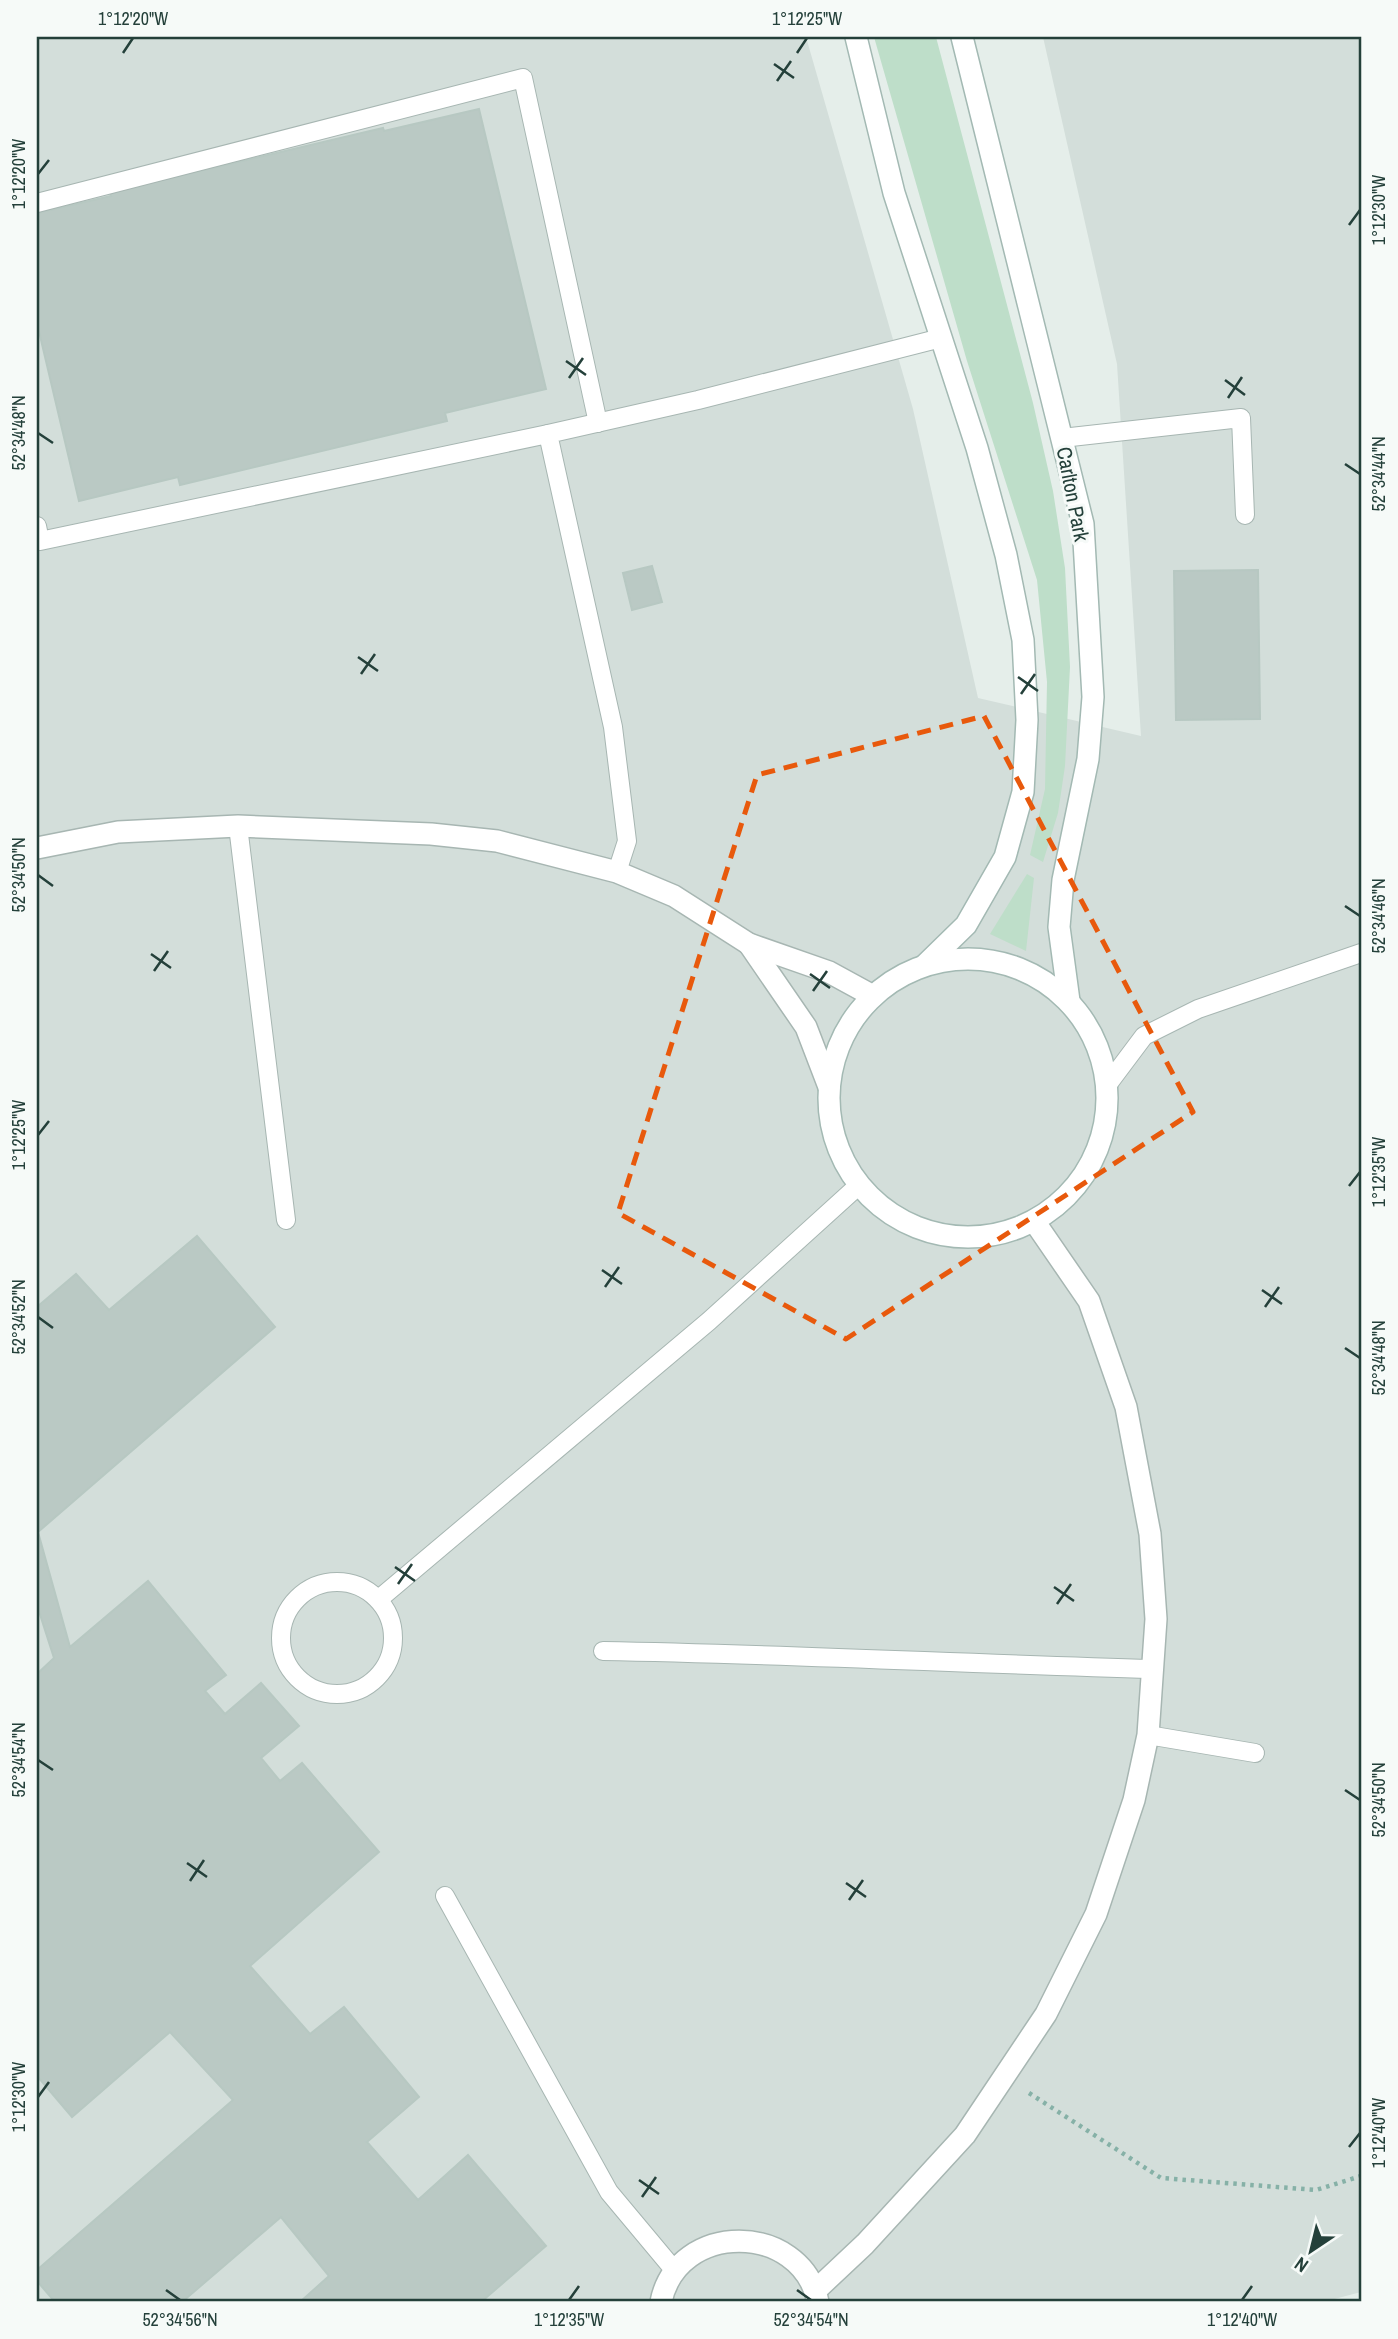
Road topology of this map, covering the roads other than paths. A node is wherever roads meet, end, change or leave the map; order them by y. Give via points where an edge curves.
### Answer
1 (856, 37) edge
2 (962, 37) edge
3 (37, 203) edge
4 (942, 338) junction
5 (598, 423) junction
6 (548, 434) junction
7 (1062, 438) junction
8 (1245, 515) dead end
9 (37, 526) edge
10 (238, 826) junction
11 (37, 848) edge
12 (617, 872) junction
13 (749, 944) junction
14 (1361, 953) edge
15 (925, 965) junction
16 (873, 996) junction
17 (1069, 1001) junction
18 (1108, 1084) junction
19 (829, 1087) junction
20 (859, 1185) junction
21 (286, 1220) dead end
22 (1034, 1221) junction
23 (379, 1599) junction
24 (603, 1651) dead end
25 (1153, 1669) junction
26 (1148, 1735) junction
27 (1255, 1753) dead end
28 (445, 1896) dead end
29 (675, 2271) junction
30 (817, 2297) edge
31 (661, 2302) edge

1 - 4 street via 894,192
2 - 7 street, Carlton Park
3 - 5 lane via 523,78
4 - 5 lane
4 - 15 street via 1006,555 1023,640 1027,720 1023,792 1005,857 966,925
5 - 6 lane
6 - 9 lane via 40,541
6 - 12 lane via 612,727 627,841
7 - 8 lane via 1241,418
7 - 17 street, Carlton Park via 1083,524 1093,697 1088,759 1063,880 1059,927
10 - 11 street via 118,832
10 - 12 street via 497,841
10 - 21 lane
12 - 13 street via 674,896
13 - 16 street via 829,972
13 - 19 street via 806,1027
14 - 18 lane via 1198,1009 1144,1036
15 - 16 street
15 - 17 street via 963,958 1002,962 1038,977
16 - 19 street via 851,1022 836,1053
17 - 18 street via 1095,1040
18 - 22 street via 1105,1126 1091,1164 1067,1197
19 - 20 street via 831,1121 841,1155
20 - 22 street via 895,1216 940,1235 988,1236
20 - 23 lane via 709,1321
22 - 25 street via 1089,1301 1126,1407 1150,1534 1156,1619
23 - 23 lane via 393,1632 392,1650 375,1680 342,1695 324,1693 293,1675 280,1639 292,1602 325,1582 354,1585
24 - 25 lane
25 - 26 street
26 - 27 lane
26 - 30 street via 1134,1800 1096,1914 1046,2014 965,2135
28 - 29 lane via 609,2192
29 - 30 street via 715,2244 763,2243 803,2270
29 - 31 street

